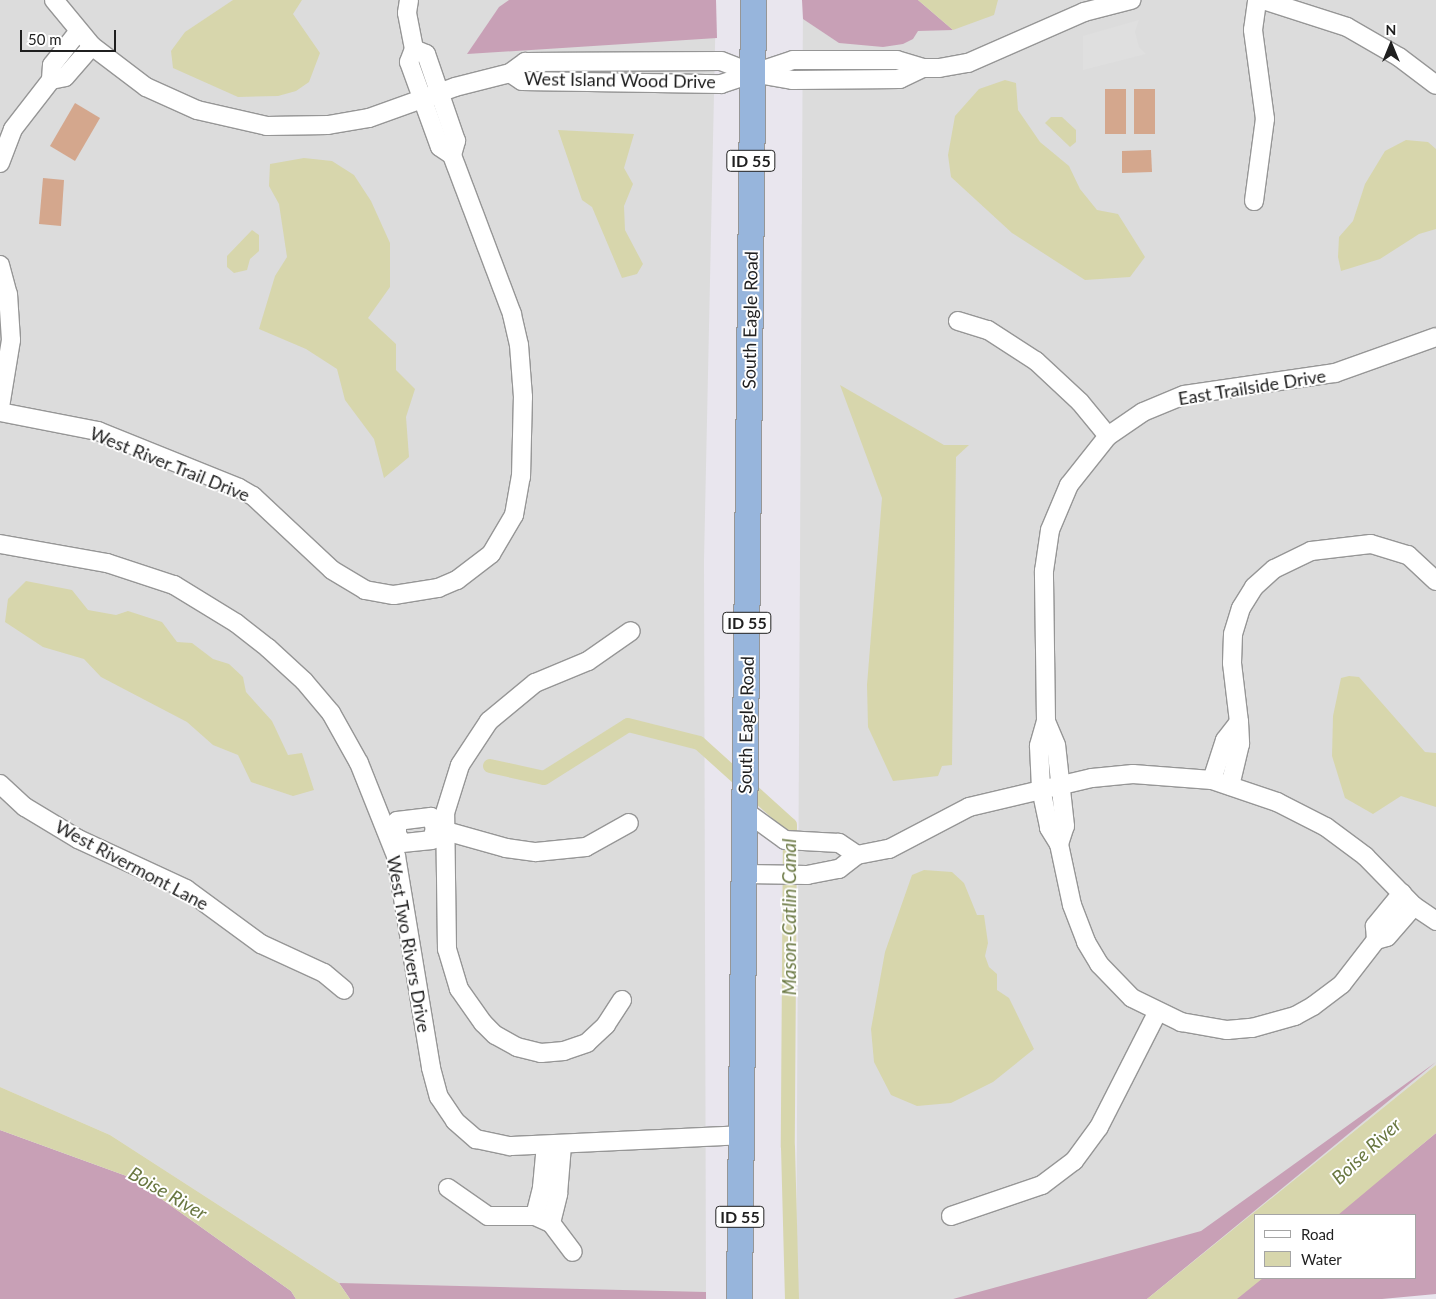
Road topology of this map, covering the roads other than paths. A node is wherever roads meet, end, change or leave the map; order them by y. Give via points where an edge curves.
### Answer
1 (54, 0) edge
2 (410, 0) edge
3 (753, 0) edge
4 (1131, 0) edge
5 (1257, 0) edge
6 (1263, 0) edge
7 (1104, 2) edge
8 (78, 32) junction
9 (92, 46) junction
10 (414, 49) junction
11 (752, 73) junction
12 (51, 80) junction
13 (1436, 84) edge
14 (439, 92) junction
15 (422, 98) junction
16 (452, 155) junction
17 (0, 163) edge
18 (1254, 201) dead end
19 (0, 265) edge
20 (958, 321) dead end
21 (1436, 337) edge
22 (0, 406) edge
23 (0, 412) edge
24 (1108, 436) junction
25 (0, 544) edge
26 (1436, 581) edge
27 (631, 631) dead end
28 (1046, 721) junction
29 (1239, 722) junction
30 (1212, 780) junction
31 (0, 784) edge
32 (1060, 785) junction
33 (1230, 786) junction
34 (1041, 789) junction
35 (745, 810) junction
36 (629, 822) dead end
37 (440, 829) junction
38 (392, 834) junction
39 (1059, 844) junction
40 (857, 855) junction
41 (745, 874) junction
42 (1408, 900) junction
43 (1436, 921) edge
44 (344, 990) dead end
45 (622, 1000) dead end
46 (1157, 1012) junction
47 (742, 1135) junction
48 (554, 1145) junction
49 (448, 1188) dead end
50 (535, 1216) junction
51 (951, 1216) dead end
52 (551, 1223) junction
53 (573, 1252) dead end
54 (739, 1299) edge

1 - 8 street, West Island Wood Drive
2 - 10 street via 407,13
3 - 11 highway, South Eagle Road / ID 55
4 - 7 street
5 - 18 street via 1254,30 1265,119
6 - 13 street via 1347,27 1399,57
7 - 11 street via 968,63 923,68 897,60 793,60
8 - 9 street, West Island Wood Drive
8 - 12 street via 52,65
9 - 12 street via 65,76
9 - 15 street, West Island Wood Drive via 146,87 197,110 241,122 287,127 328,125 369,118
10 - 14 street via 426,54
10 - 15 street via 409,62
11 - 14 street, West Island Wood Drive via 721,61 526,62 510,73
11 - 35 highway, South Eagle Road / ID 55
12 - 17 street via 13,129
14 - 15 street, West Island Wood Drive
14 - 16 street via 456,141
15 - 16 street via 440,147
16 - 23 street, West River Trail Drive via 504,290 519,345 522,389 521,477 514,515 491,554 457,580 438,588 394,595 364,590 332,570 253,496 239,488 98,431
19 - 22 street via 8,294 11,340
20 - 24 street via 988,330 1036,361 1080,402
21 - 24 street, East Trailside Drive via 1335,373 1184,395 1143,412
24 - 28 street, East Trailside Drive via 1085,460 1067,488 1050,530 1045,561
25 - 38 street, West Two Rivers Drive via 44,550 141,573 174,585 236,623 304,681 331,713
26 - 29 street via 1408,555 1371,544 1311,552 1274,569 1254,587 1233,634 1232,663
27 - 37 street via 588,661 535,684 489,721 471,744 453,782
28 - 32 street via 1056,745
28 - 34 street via 1039,746
29 - 30 street via 1224,740
29 - 33 street via 1240,744
30 - 32 street via 1133,774
30 - 33 street
31 - 44 street, West Rivermont Lane via 25,807 78,839 186,889 261,944 324,973
32 - 34 street
32 - 39 street via 1064,826
33 - 42 street via 1277,802 1326,827 1365,856
34 - 39 street via 1049,828
34 - 40 street via 969,807 889,849
35 - 40 street via 785,840 839,843
35 - 41 highway, South Eagle Road / ID 55
36 - 37 street via 586,847 553,851 506,848
37 - 38 street via 432,840 402,843
37 - 45 street via 447,949 452,972 470,1006 495,1035 517,1048 541,1053 564,1051 587,1043 606,1025
38 - 48 street, West Two Rivers Drive via 431,1068 439,1097 455,1121 476,1138 510,1146
39 - 46 street via 1072,905 1086,942 1116,983
40 - 41 street via 839,869 807,875
41 - 47 highway, South Eagle Road / ID 55
42 - 43 street
42 - 46 street via 1375,926 1376,940 1353,972 1332,994 1314,1006 1273,1024 1227,1030 1203,1028
46 - 51 street via 1099,1126 1074,1161 1034,1188
47 - 48 street, West Two Rivers Drive
47 - 54 highway, South Eagle Road / ID 55
48 - 50 street
48 - 52 street via 558,1194
49 - 50 street via 488,1216
50 - 52 street
52 - 53 street

